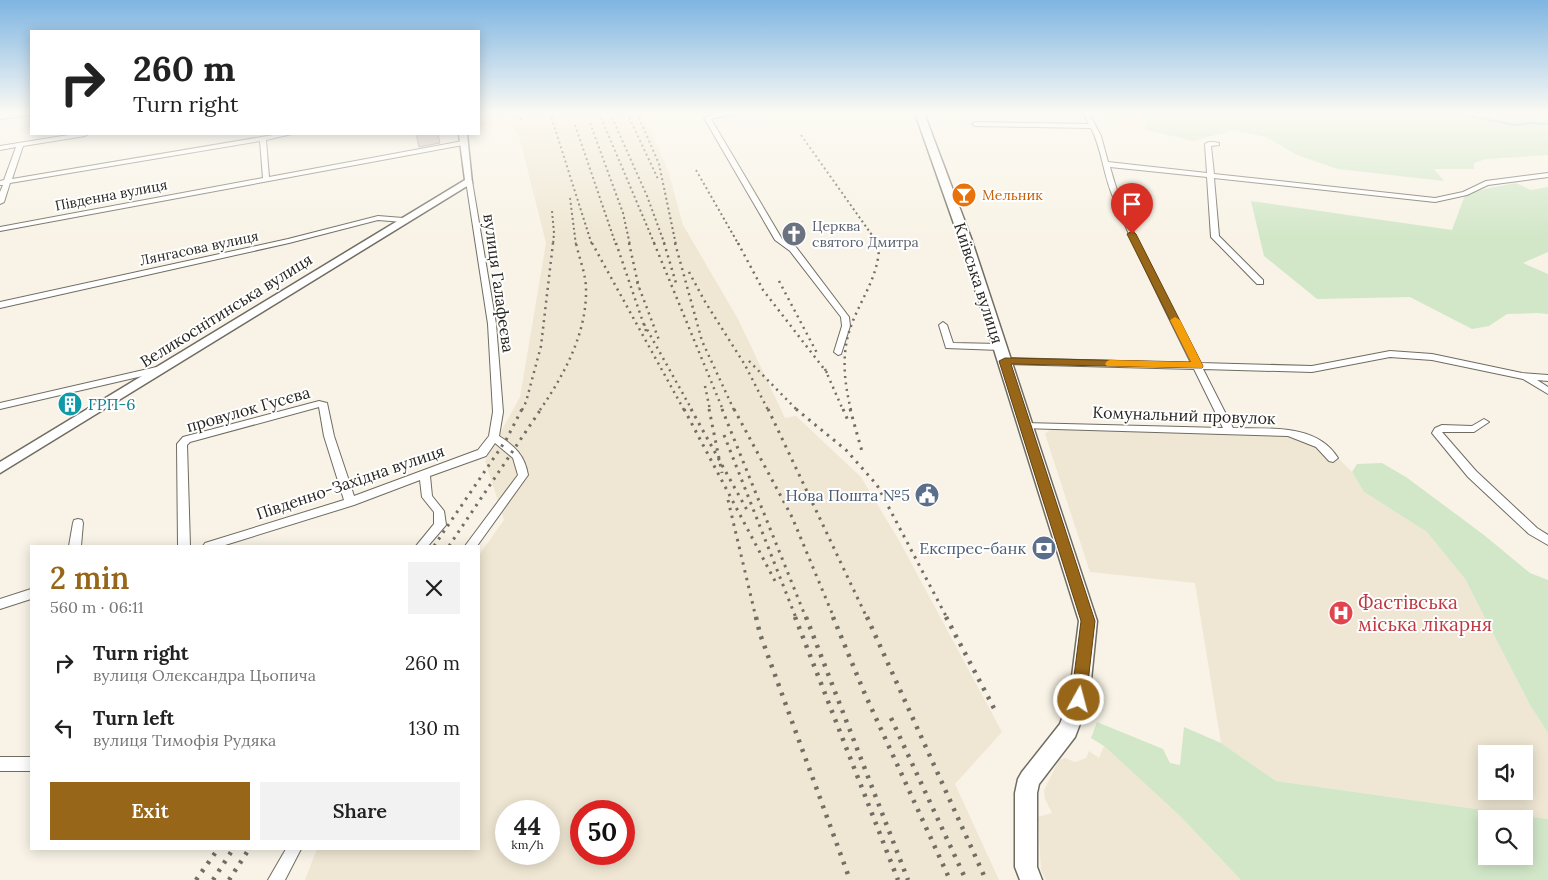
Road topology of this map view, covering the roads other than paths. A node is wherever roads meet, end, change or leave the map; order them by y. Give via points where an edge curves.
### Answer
1 (16, 154) edge
2 (170, 154) edge
3 (264, 154) edge
4 (386, 154) edge
5 (465, 154) edge
6 (728, 154) edge
7 (934, 154) edge
8 (1102, 154) edge
9 (1209, 154) edge
10 (1104, 164) junction
11 (1210, 175) junction
12 (1548, 175) edge
13 (266, 179) junction
14 (469, 181) junction
15 (3, 183) edge
16 (0, 202) edge
17 (402, 220) junction
18 (0, 229) edge
19 (1260, 282) dead end
20 (0, 305) edge
21 (943, 325) dead end
22 (838, 352) dead end
23 (1002, 354) junction
24 (1198, 366) junction
25 (162, 368) junction
26 (1522, 376) junction
27 (1548, 377) edge
28 (1548, 391) edge
29 (0, 406) edge
30 (1484, 422) dead end
31 (1025, 426) junction
32 (1228, 430) junction
33 (494, 437) junction
34 (1334, 458) dead end
35 (0, 468) edge
36 (425, 474) junction
37 (350, 502) junction
38 (78, 523) dead end
39 (1548, 541) edge
40 (75, 545) edge
41 (184, 545) edge
42 (212, 545) edge
43 (423, 545) edge
44 (472, 545) edge
45 (30, 594) edge
46 (0, 604) edge
47 (0, 764) edge
48 (30, 764) edge
49 (293, 850) edge
50 (276, 880) edge
51 (1031, 880) edge

1 - 15 street
2 - 15 street
3 - 13 street
4 - 13 street, Південна вулиця
5 - 14 street, вулиця Галафеєва
6 - 22 street via 779,240 794,249 845,317 846,326
7 - 23 main road, Київська вулиця
8 - 10 street
9 - 11 street
10 - 11 street
10 - 24 street via 1136,244
11 - 12 street via 1428,200 1465,194 1486,183
11 - 19 street via 1214,237
13 - 18 street, Південна вулиця
14 - 17 street, Великоснітинська вулиця
14 - 33 street, вулиця Галафеєва via 492,324 498,412
15 - 16 street
17 - 20 street, Лянгасова вулиця via 378,218
17 - 25 street, Великоснітинська вулиця
21 - 23 street via 949,346
23 - 24 street
23 - 31 main road, Київська вулиця
24 - 26 street via 1312,369 1390,354 1432,357
24 - 32 street
25 - 29 street
25 - 35 street, Великоснітинська вулиця
26 - 27 street
26 - 28 street
30 - 39 street via 1474,429 1442,428 1437,433 1472,474
31 - 32 street, Комунальний провулок
31 - 51 main road, Київська вулиця via 1088,621 1079,700 1068,730 1029,779 1026,793 1026,866
32 - 34 street, Комунальний провулок via 1288,433 1308,438
33 - 36 street, Південно-Західна вулиця via 482,453
33 - 44 street via 513,450 521,461 524,475
36 - 37 street, Південно-Західна вулиця
36 - 43 street via 427,497 439,511 440,525
37 - 41 street, провулок Гусєва via 329,436 324,405 319,404 187,439 182,444
37 - 42 street, Південно-Західна вулиця
38 - 40 street
45 - 46 street
47 - 48 street
49 - 50 street

